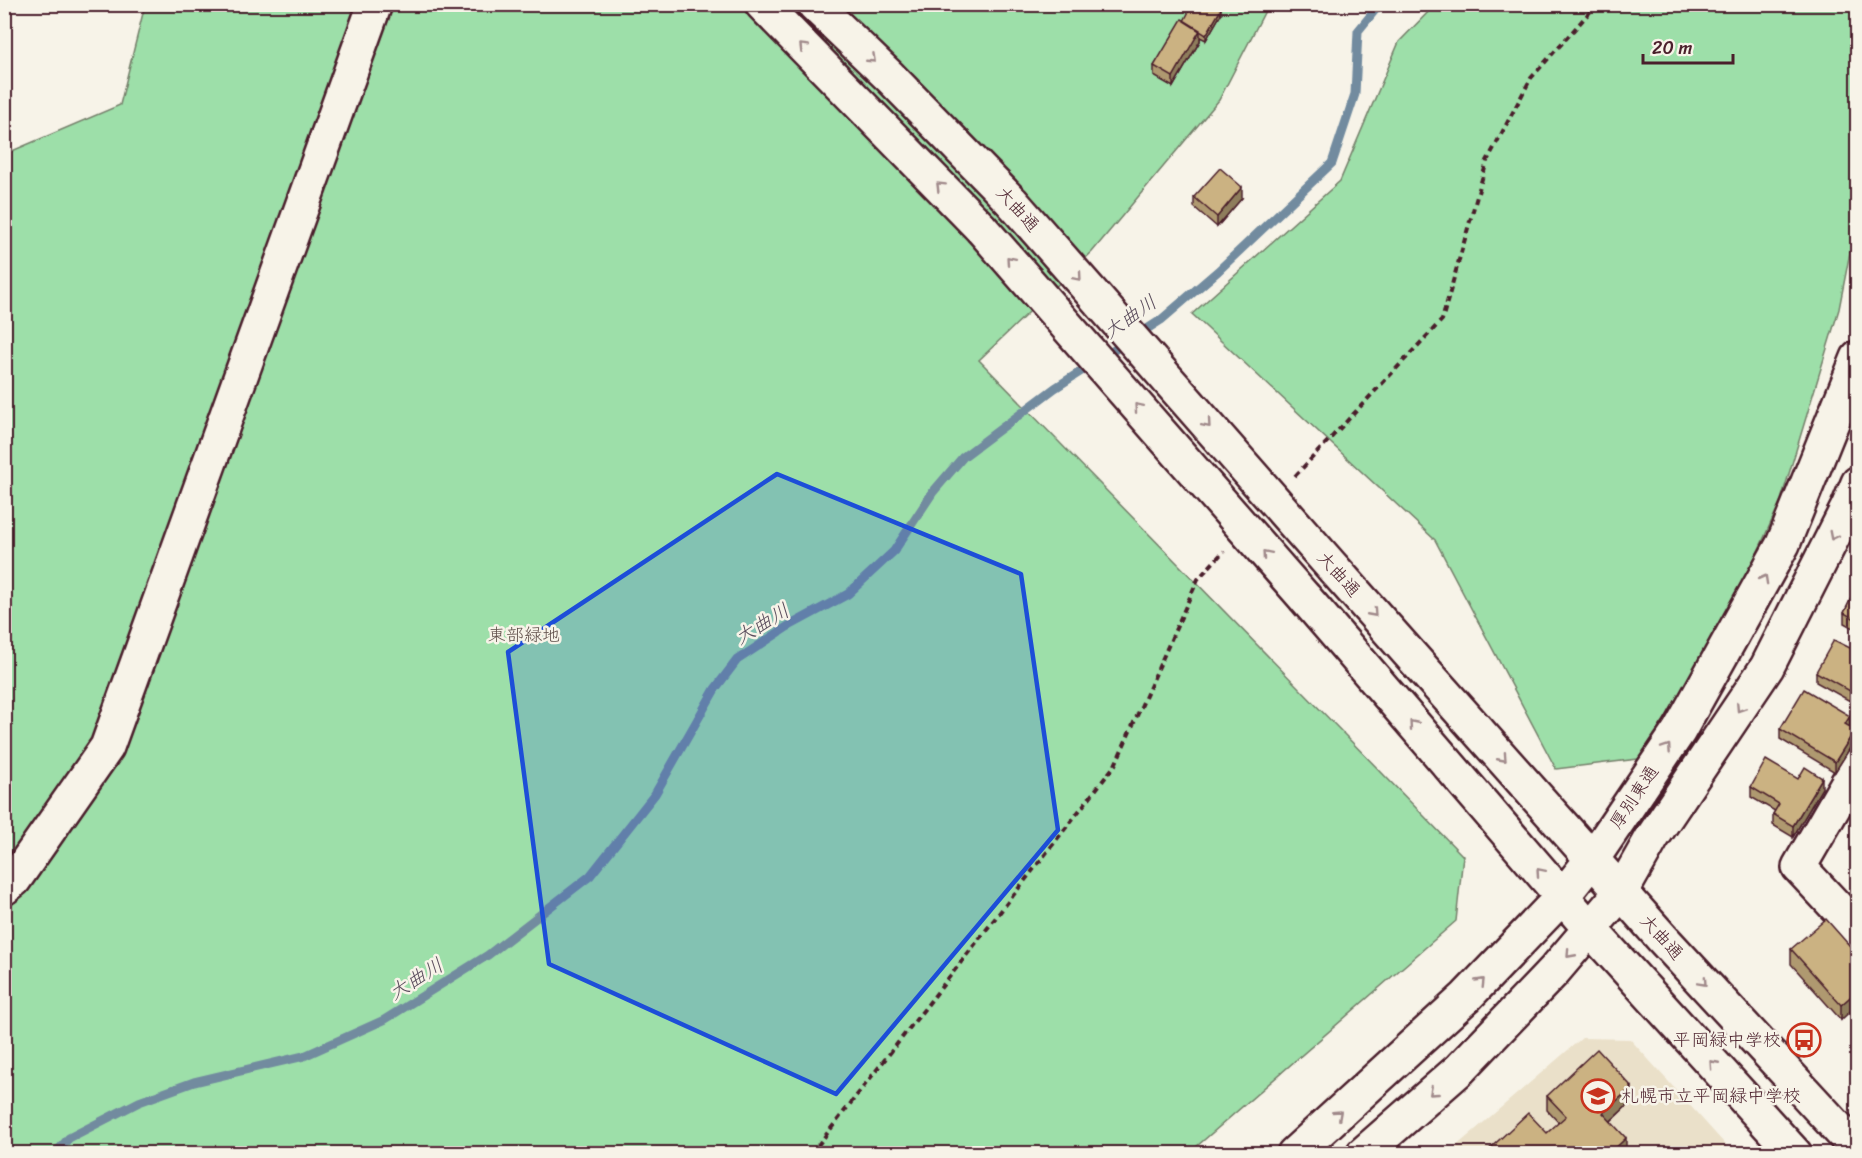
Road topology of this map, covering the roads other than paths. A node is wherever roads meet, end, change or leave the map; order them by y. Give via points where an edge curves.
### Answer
1 (375, 4) edge
2 (762, 4) edge
3 (814, 4) edge
4 (1857, 358) edge
5 (1857, 483) edge
6 (1857, 765) edge
7 (1593, 858) junction
8 (4, 888) edge
9 (1622, 891) junction
10 (1562, 897) junction
11 (1591, 930) junction
12 (1857, 930) edge
13 (1857, 1150) edge
14 (1294, 1154) edge
15 (1363, 1154) edge
16 (1795, 1154) edge

1 - 8 street via 107,747 14,880
10 -> 2 street, bridge via 981,228
3 -> 7 street, 大曲通, bridge via 1012,202
7 -> 4 street, 厚別東通 via 1678,731 1783,544
5 -> 9 street via 1767,666 1652,838
6 - 12 street via 1799,867
7 - 9 street, 大曲通
7 - 10 street, 厚別東通
9 - 11 street
9 -> 13 street, 大曲通
10 - 11 street
14 -> 10 street, 厚別東通 via 1466,997
11 -> 15 street via 1460,1070
16 -> 11 street

